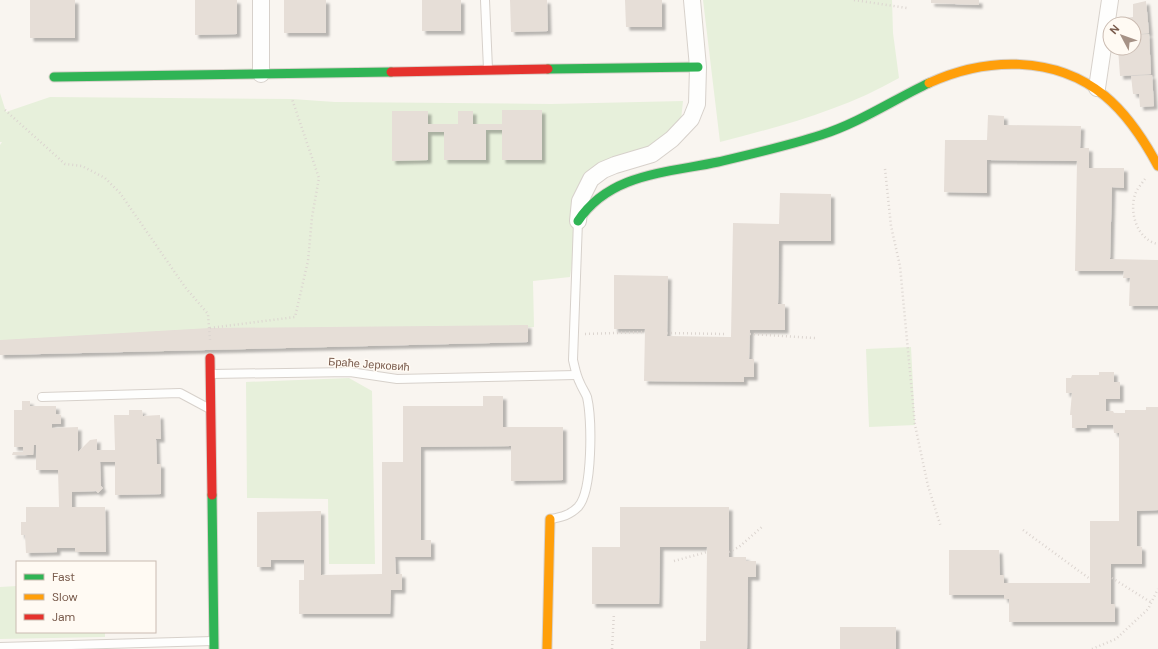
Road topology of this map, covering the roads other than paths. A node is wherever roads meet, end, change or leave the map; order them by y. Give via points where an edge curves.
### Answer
1 (261, 0) edge
2 (485, 0) edge
3 (692, 0) edge
4 (1110, 0) edge
5 (698, 67) junction
6 (488, 70) junction
7 (261, 74) junction
8 (54, 77) dead end
9 (1097, 88) junction
10 (1158, 166) edge
11 (578, 221) junction
12 (210, 358) dead end
13 (209, 374) junction
14 (576, 375) junction
15 (42, 397) dead end
16 (209, 408) junction
17 (550, 519) joint
18 (214, 645) edge
19 (0, 647) edge
20 (547, 649) edge

1 - 7 street
2 - 6 lane
3 - 5 street
4 - 9 street
5 - 6 street
5 - 11 street via 698,104 691,119 672,139 652,154 615,165 591,179 580,201
6 - 7 street
7 - 8 street
9 - 10 street via 1136,129
9 - 11 street via 1057,70 1027,64 993,63 971,67 943,75 878,111 823,135 705,165 643,176 603,193 590,203
11 - 14 lane via 573,335
12 - 13 street
13 - 14 lane, Браће Јерковић via 350,372 396,379
13 - 16 street
14 - 17 lane via 586,395 589,412 587,491 579,506 566,516
15 - 16 lane via 180,393
16 - 18 street
17 - 20 street
18 - 19 lane

